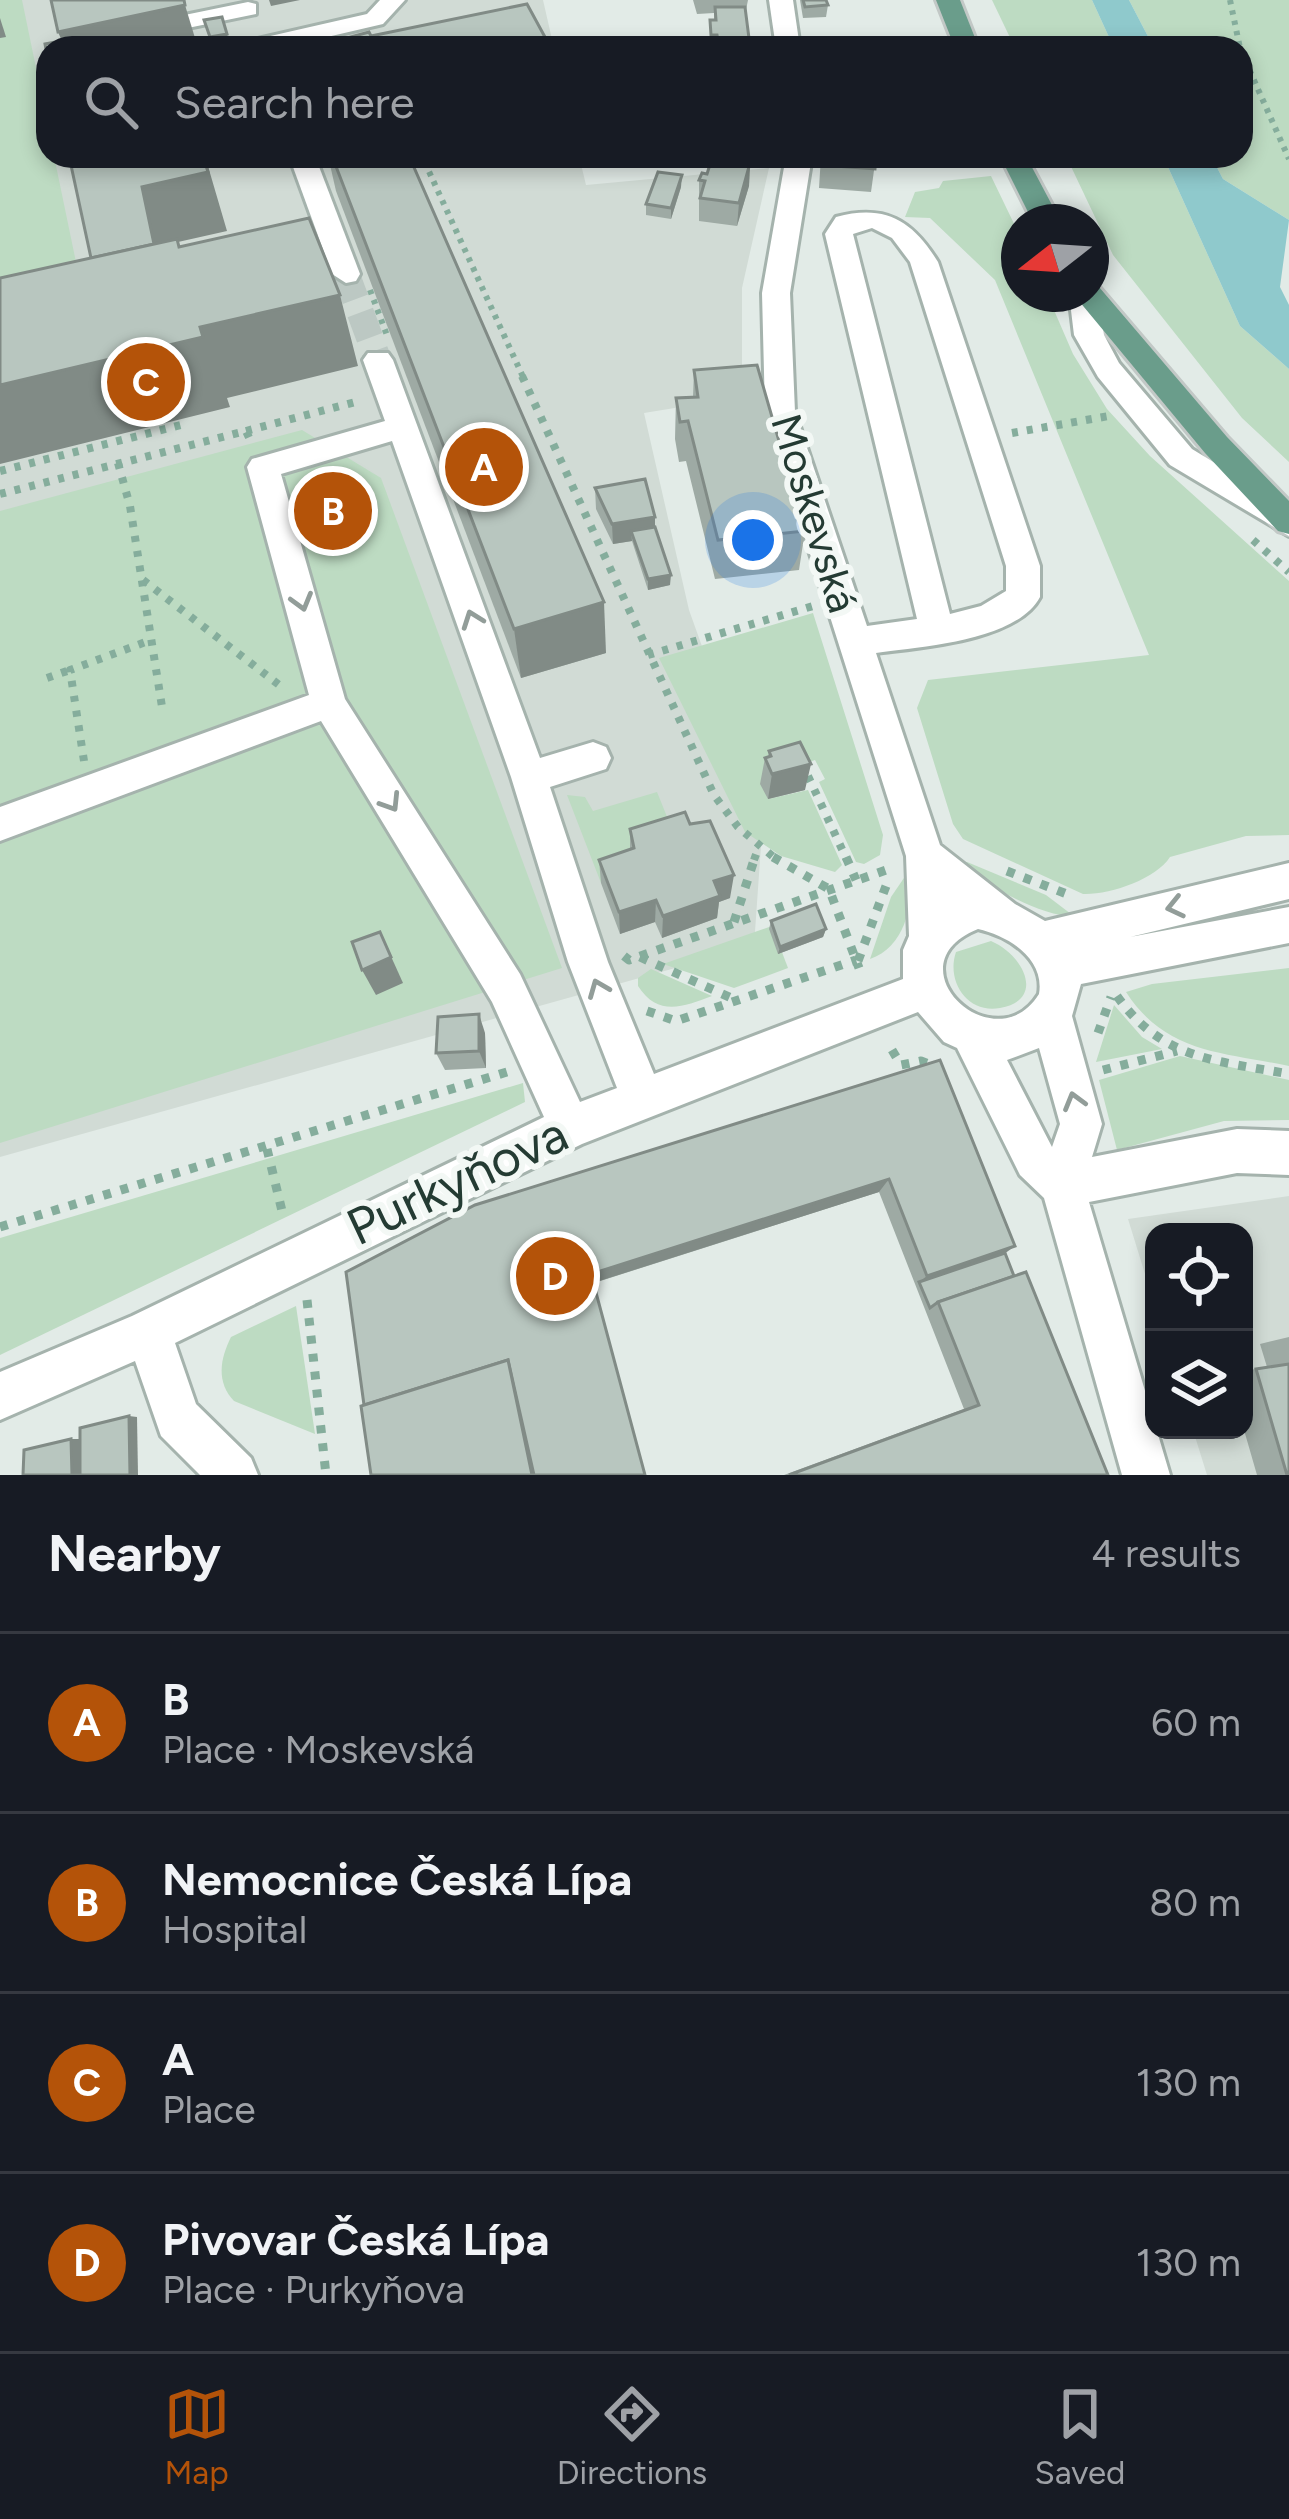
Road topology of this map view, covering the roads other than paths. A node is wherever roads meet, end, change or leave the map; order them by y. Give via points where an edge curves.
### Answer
1 (393, 0) edge
2 (781, 0) edge
3 (948, 0) edge
4 (247, 5) edge
5 (178, 23) edge
6 (258, 36) edge
7 (306, 36) edge
8 (786, 36) edge
9 (962, 36) edge
10 (306, 168) edge
11 (797, 168) edge
12 (1018, 168) edge
13 (1037, 204) edge
14 (786, 214) junction
15 (845, 223) junction
16 (346, 274) tunnel mouth
17 (1088, 312) edge
18 (365, 370) tunnel mouth
19 (402, 427) junction
20 (1289, 523) edge
21 (936, 628) junction
22 (854, 642) junction
23 (320, 707) junction
24 (593, 758) dead end
25 (529, 777) junction
26 (0, 824) edge
27 (925, 856) junction
28 (1289, 881) edge
29 (999, 913) junction
30 (1289, 925) edge
31 (929, 938) junction
32 (1049, 955) junction
33 (926, 990) junction
34 (1051, 1016) junction
35 (963, 1054) junction
36 (642, 1097) junction
37 (570, 1126) junction
38 (1289, 1153) edge
39 (1062, 1186) junction
40 (148, 1332) junction
41 (0, 1396) edge
42 (234, 1475) edge
43 (1146, 1475) edge

1 - 7 street via 375,19
2 - 8 street
3 - 9 main road
4 - 5 street
4 - 6 street
10 - 16 street
11 - 14 street, Moskevská
12 - 13 main road
14 - 15 street
14 - 22 street, Moskevská via 776,293 780,412
15 - 21 street via 839,234
15 - 21 street via 886,220 924,262 1022,566 1023,597 1009,614
17 - 20 street via 1108,370 1180,457
18 - 19 street
19 -> 23 street via 263,467
25 -> 19 street
21 - 22 street
22 - 27 street, Moskevská
23 - 26 street
23 -> 37 street via 506,988
24 - 25 street
36 -> 25 street via 587,962
27 - 29 street
27 - 31 street, Moskevská
28 -> 32 street
29 - 31 street via 957,914
29 - 32 street via 1029,928
30 - 32 street
31 - 33 street via 922,954
32 - 34 street via 1060,986
33 - 35 street
33 - 36 street, Purkyňova
34 - 35 street via 1031,1034
39 -> 34 street via 1081,1124
35 - 39 street via 1034,1160
36 - 37 street, Purkyňova
37 - 40 street, Purkyňova
38 - 39 street via 1237,1151
39 - 43 street
40 - 41 street, Purkyňova
40 - 42 street via 178,1419

